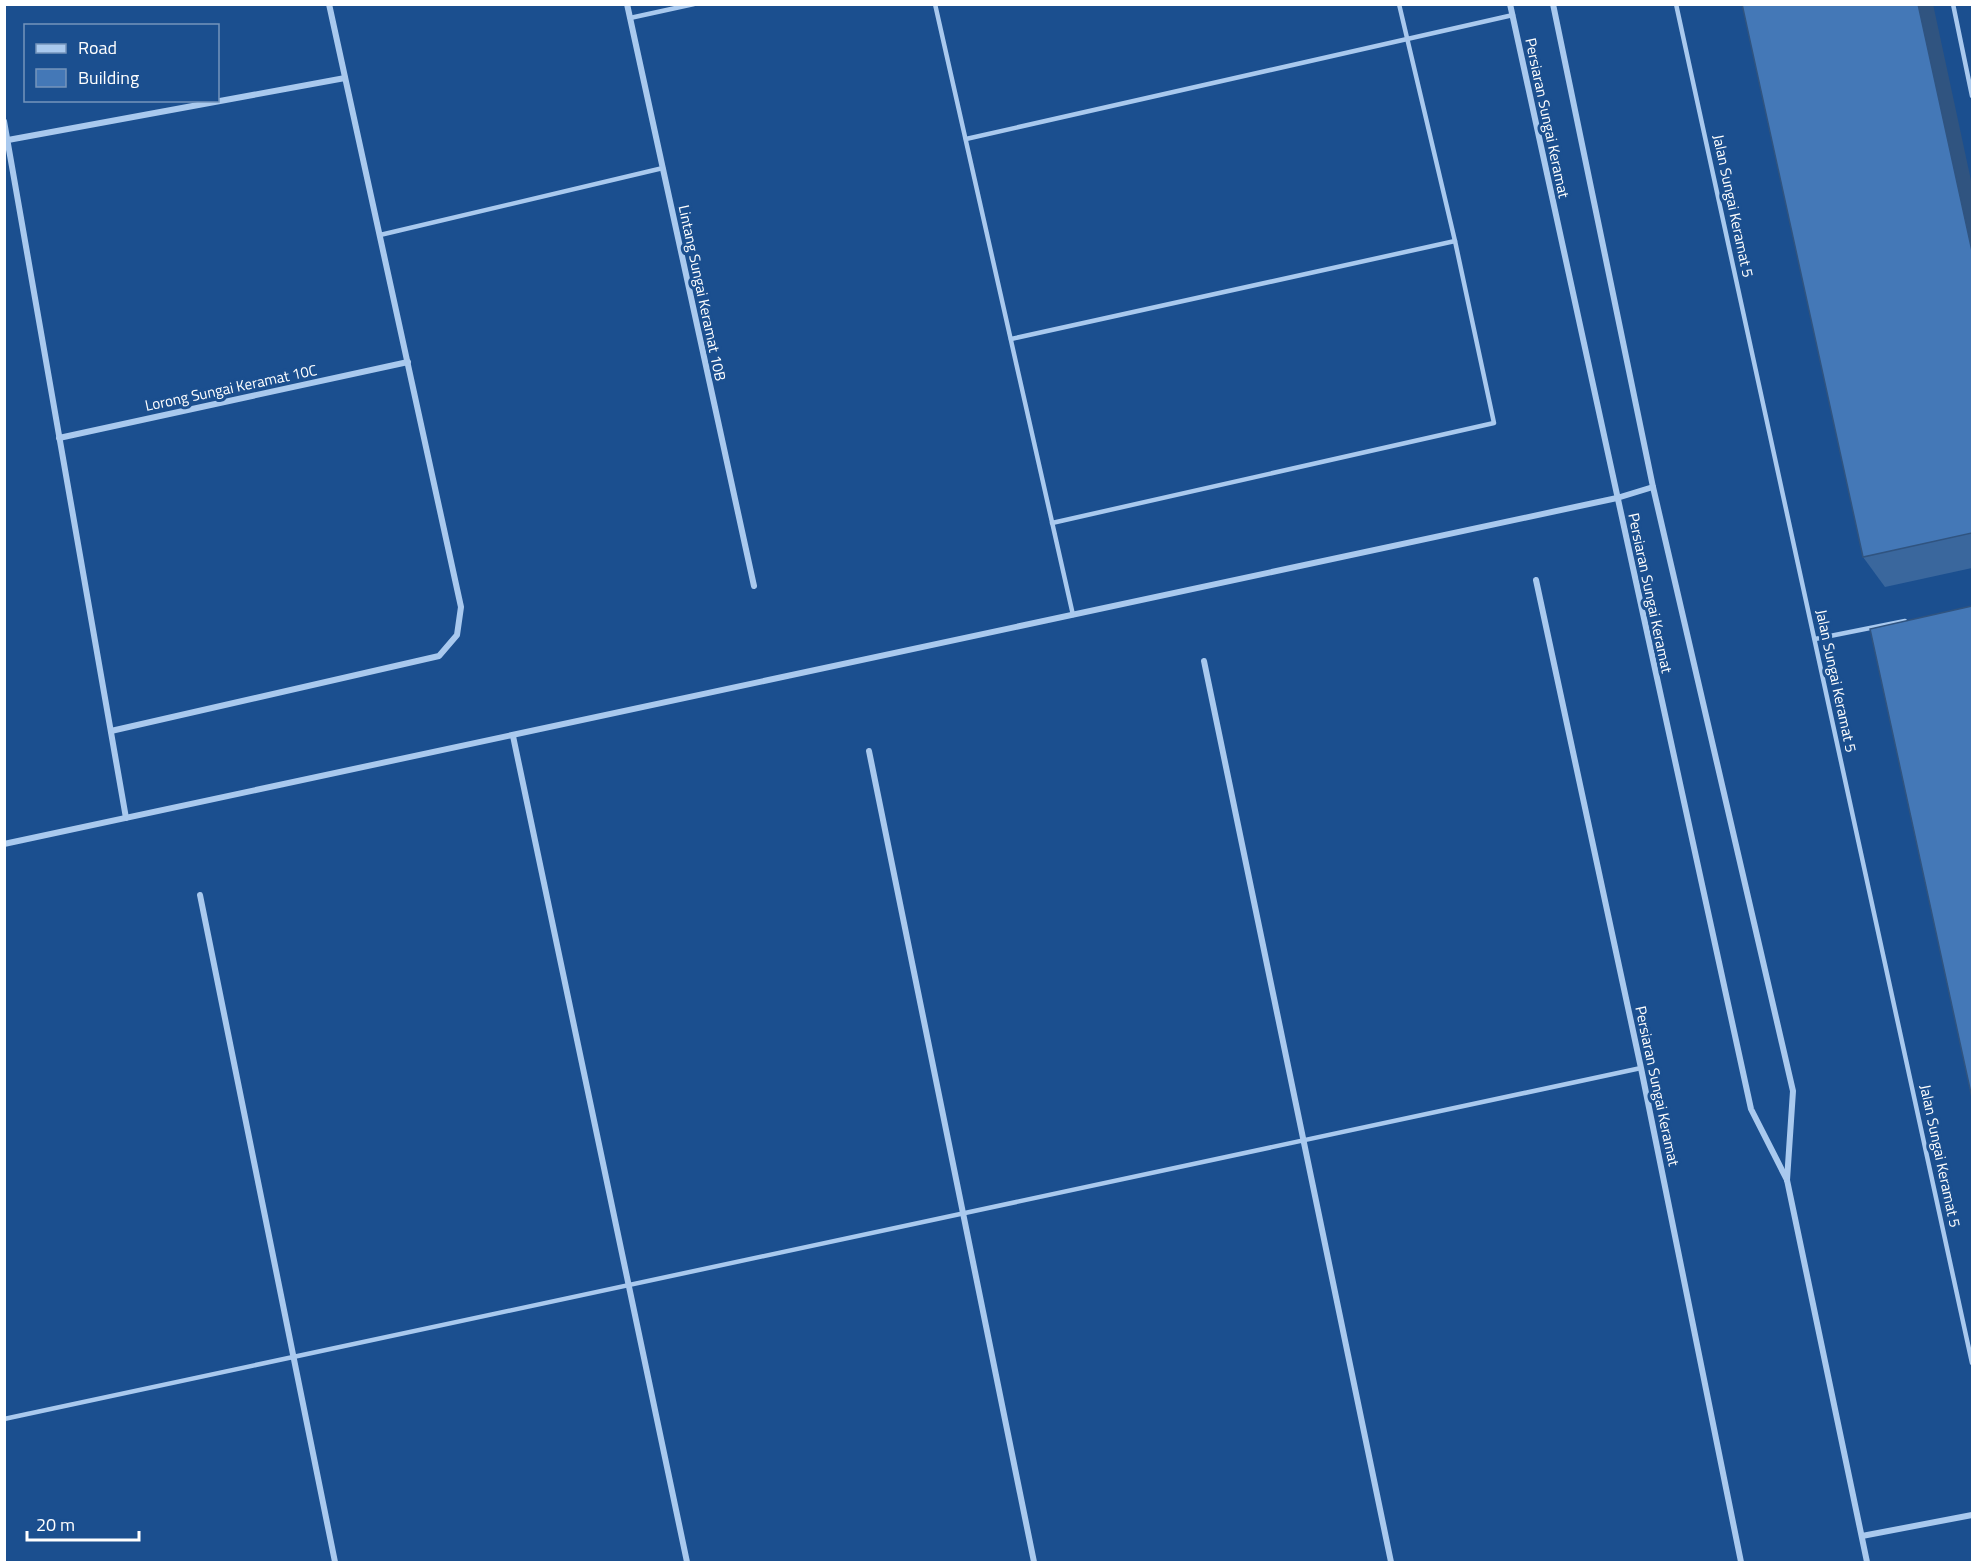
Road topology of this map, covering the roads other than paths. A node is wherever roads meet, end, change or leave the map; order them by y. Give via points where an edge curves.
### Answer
1 (329, 4) edge
2 (627, 4) edge
3 (694, 4) edge
4 (935, 4) edge
5 (1399, 4) edge
6 (1510, 4) edge
7 (1553, 4) edge
8 (1676, 4) edge
9 (1953, 4) edge
10 (1513, 15) junction
11 (630, 18) junction
12 (1407, 39) junction
13 (345, 78) junction
14 (1972, 96) edge
15 (219, 101) edge
16 (215, 102) edge
17 (4, 121) edge
18 (966, 139) junction
19 (8, 140) junction
20 (7, 159) edge
21 (663, 168) junction
22 (380, 235) junction
23 (1455, 242) junction
24 (1011, 339) junction
25 (408, 362) junction
26 (59, 438) junction
27 (1653, 487) junction
28 (1617, 498) junction
29 (1052, 523) junction
30 (1536, 580) dead end
31 (753, 586) dead end
32 (1073, 615) junction
33 (1916, 619) edge
34 (1815, 639) junction
35 (1204, 661) dead end
36 (111, 731) junction
37 (513, 736) junction
38 (869, 751) dead end
39 (126, 818) junction
40 (4, 844) edge
41 (200, 895) dead end
42 (1641, 1068) junction
43 (1303, 1141) junction
44 (1786, 1180) junction
45 (964, 1214) junction
46 (629, 1285) junction
47 (293, 1358) junction
48 (1972, 1363) edge
49 (4, 1419) edge
50 (1972, 1515) edge
51 (1862, 1536) junction
52 (334, 1563) edge
53 (687, 1563) edge
54 (1034, 1563) edge
55 (1391, 1563) edge
56 (1741, 1563) edge
57 (1867, 1563) edge

1 - 13 street
2 - 11 street, Lintang Sungai Keramat 10B
3 - 11 lane
4 - 18 lane
5 - 12 lane
6 - 10 street, Persiaran Sungai Keramat
7 - 27 street, Persiaran Sungai Keramat
8 - 34 lane, Jalan Sungai Keramat 5
9 - 14 lane
10 - 12 lane
10 - 28 street, Persiaran Sungai Keramat
11 - 21 street, Lintang Sungai Keramat 10B
12 - 18 lane
12 - 23 lane
13 - 15 street
13 - 22 street
16 - 19 street
17 - 19 street
18 - 24 lane
19 - 20 street
20 - 26 street
21 - 22 lane
21 - 31 street, Lintang Sungai Keramat 10B
22 - 25 street
23 - 24 lane
23 - 29 lane via 1494,423
24 - 29 lane
25 - 26 street, Lorong Sungai Keramat 10C
25 - 36 street via 461,607 457,635 439,656
26 - 36 street
27 - 28 street
27 - 44 street, Persiaran Sungai Keramat via 1793,1091
28 - 32 street
28 - 44 street, Persiaran Sungai Keramat via 1751,1109
29 - 32 lane
30 - 42 street, Persiaran Sungai Keramat
32 - 37 street
33 - 34 lane
34 - 48 lane, Jalan Sungai Keramat 5
35 - 43 street
36 - 39 street
37 - 39 street
37 - 46 street
38 - 45 street
39 - 40 street
41 - 47 street
42 - 43 lane
42 - 56 street, Persiaran Sungai Keramat
43 - 45 lane
43 - 55 street
44 - 51 street, Persiaran Sungai Keramat
45 - 46 lane
45 - 54 street
46 - 47 lane
46 - 53 street
47 - 49 lane
47 - 52 street
50 - 51 street
51 - 57 street, Persiaran Sungai Keramat

